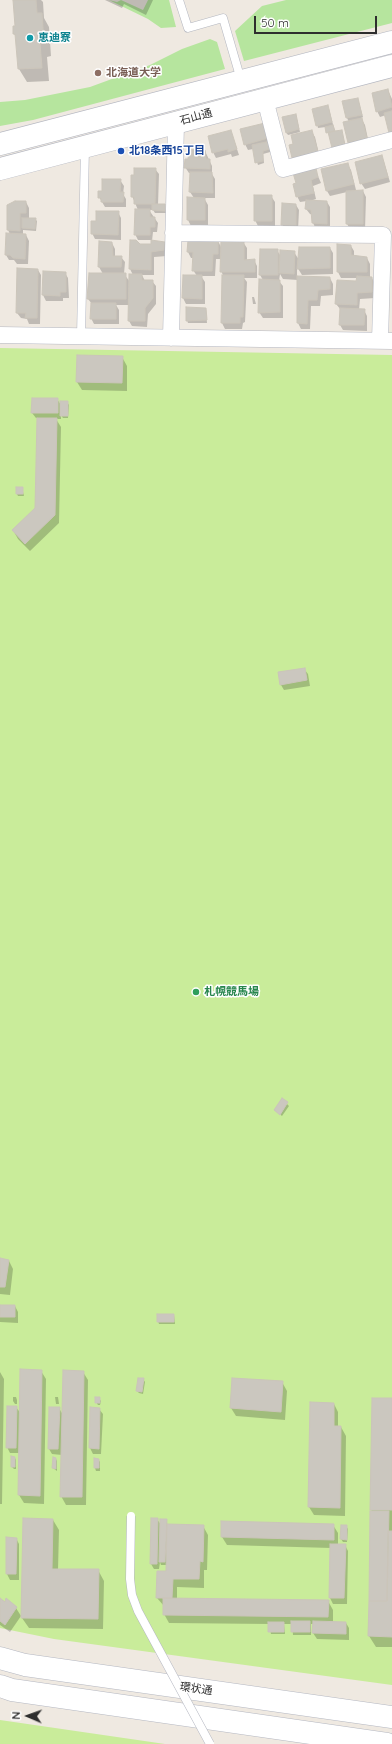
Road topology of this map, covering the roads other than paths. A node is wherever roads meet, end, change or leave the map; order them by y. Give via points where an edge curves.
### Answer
1 (179, 0) edge
2 (392, 42) edge
3 (392, 66) edge
4 (241, 81) junction
5 (265, 99) junction
6 (176, 123) junction
7 (392, 140) edge
8 (0, 144) edge
9 (85, 146) junction
10 (0, 169) edge
11 (173, 232) junction
12 (0, 335) edge
13 (81, 336) junction
14 (171, 338) junction
15 (386, 341) edge
16 (131, 1516) dead end
17 (0, 1658) edge
18 (0, 1686) edge
19 (392, 1717) edge
20 (210, 1744) edge
21 (387, 1744) edge

1 - 4 lane via 188,28 223,18
2 - 4 main road
3 - 5 main road, 石山通
4 - 8 main road
5 - 6 main road, 石山通
5 - 7 street via 283,170
6 - 9 main road, 石山通
6 - 11 street
9 - 10 main road, 石山通
9 - 13 lane
11 - 14 street
11 - 15 street via 382,235
12 - 13 street
13 - 14 street
14 - 15 street
16 - 20 lane, bridge via 130,1579 136,1606
17 - 19 main road, 環状通 via 25,1665
18 - 21 main road via 12,1690

